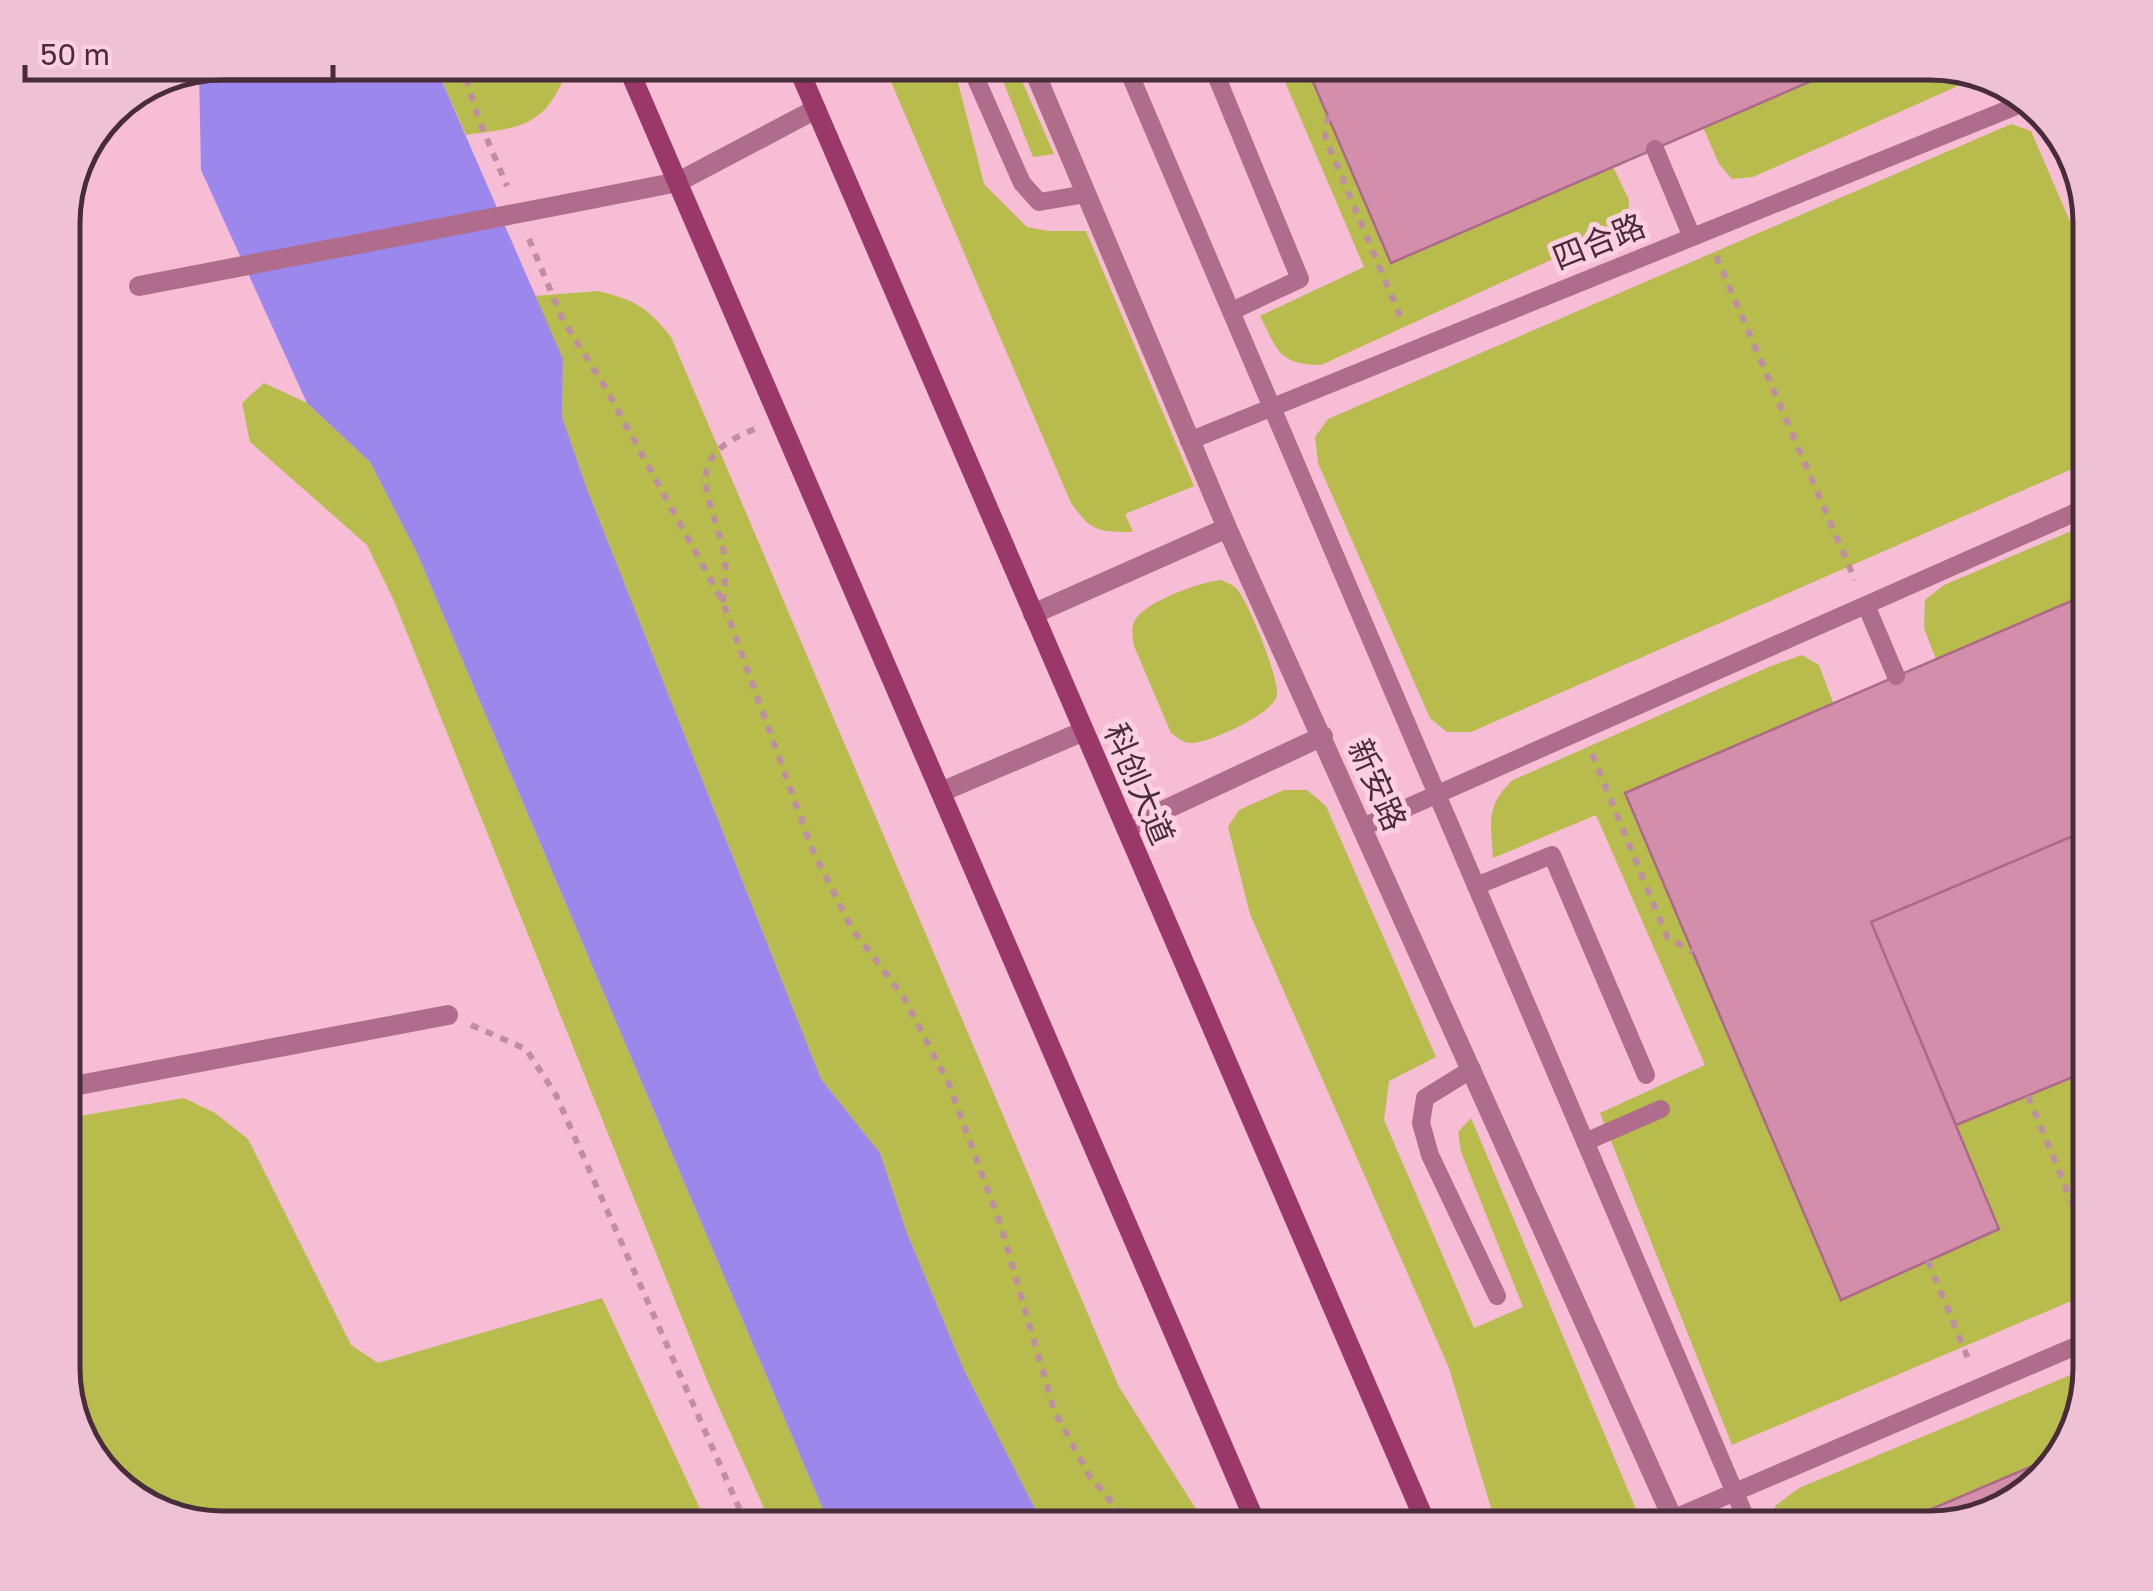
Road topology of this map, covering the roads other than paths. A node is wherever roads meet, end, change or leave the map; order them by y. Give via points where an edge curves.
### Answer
1 (634, 80) edge
2 (804, 80) edge
3 (976, 80) edge
4 (1038, 80) edge
5 (1133, 80) edge
6 (1218, 80) edge
7 (2013, 107) edge
8 (816, 109) junction
9 (1655, 149) dead end
10 (678, 182) junction
11 (1086, 194) junction
12 (1699, 235) junction
13 (140, 286) dead end
14 (1232, 311) junction
15 (1273, 407) junction
16 (1190, 440) junction
17 (2073, 514) edge
18 (1227, 528) junction
19 (1866, 605) junction
20 (1034, 614) junction
21 (1896, 676) dead end
22 (1084, 730) junction
23 (1323, 736) junction
24 (940, 792) junction
25 (1437, 794) junction
26 (1363, 827) junction
27 (1126, 828) junction
28 (1476, 886) junction
29 (448, 1015) road end
30 (1472, 1069) junction
31 (1646, 1075) dead end
32 (80, 1085) edge
33 (1661, 1109) dead end
34 (1585, 1142) junction
35 (1497, 1296) dead end
36 (2073, 1347) edge
37 (1734, 1492) junction
38 (1251, 1511) edge
39 (1421, 1511) edge
40 (1668, 1511) edge
41 (1698, 1511) edge
42 (1742, 1511) edge

1 - 10 main road
2 - 8 main road, 科创大道
3 - 11 lane via 1022,183 1039,202
4 - 11 street, 新安路
5 - 14 lane
6 - 14 lane via 1300,279
7 - 12 lane, 四合路
8 - 10 street
8 - 20 main road, 科创大道
9 - 12 lane
10 - 13 street, bridge
10 - 24 main road
11 - 16 street, 新安路
12 - 15 lane, 四合路
14 - 15 lane
15 - 16 lane, 四合路
15 - 25 lane
16 - 18 street, 新安路
17 - 19 lane
18 - 20 street
18 - 23 street, 新安路
19 - 21 lane
19 - 25 lane
20 - 22 main road, 科创大道
22 - 24 street
22 - 27 main road, 科创大道
23 - 26 street, 新安路
23 - 27 street
24 - 38 main road
25 - 26 lane
25 - 28 lane
26 - 30 street, 新安路
27 - 39 main road, 科创大道
28 - 31 lane via 1552,855
28 - 34 lane
29 - 32 street
30 - 35 lane via 1425,1098 1421,1123
30 - 40 street, 新安路
33 - 34 lane
34 - 37 lane
36 - 37 lane
37 - 41 lane
37 - 42 lane

